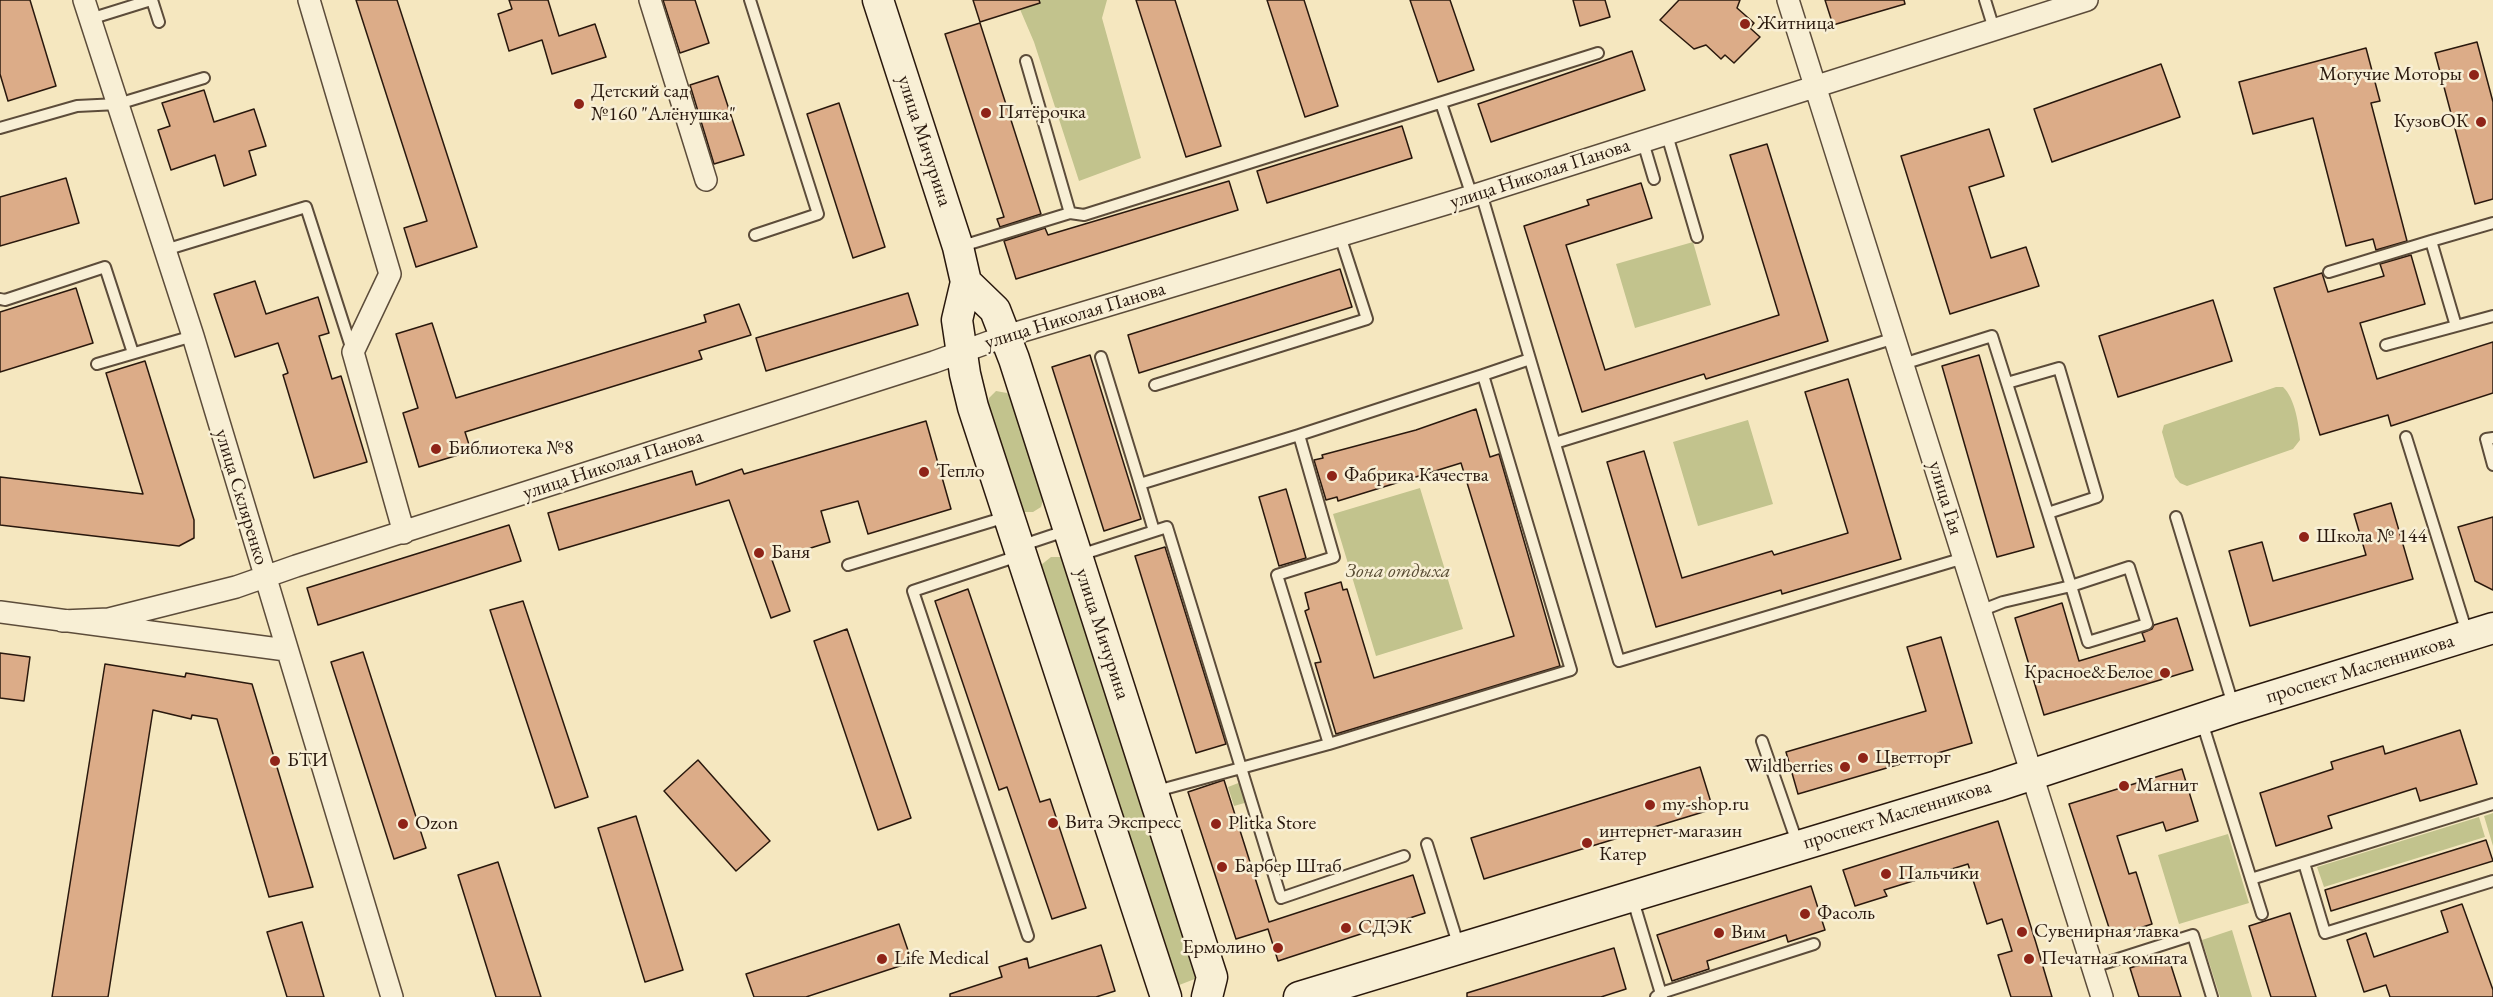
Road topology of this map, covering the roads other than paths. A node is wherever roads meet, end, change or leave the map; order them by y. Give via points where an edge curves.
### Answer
1 (151, 0) edge
2 (309, 0) edge
3 (650, 0) edge
4 (750, 0) edge
5 (878, 0) edge
6 (1788, 0) edge
7 (1984, 0) edge
8 (2087, 0) edge
9 (87, 10) edge
10 (159, 22) dead end
11 (1994, 29) junction
12 (1598, 53) dead end
13 (1026, 61) dead end
14 (204, 78) dead end
15 (1816, 87) junction
16 (1441, 103) junction
17 (118, 104) junction
18 (0, 128) edge
19 (1667, 135) junction
20 (1643, 142) junction
21 (1654, 179) dead end
22 (706, 180) dead end
23 (1476, 195) junction
24 (1071, 213) junction
25 (2493, 223) edge
26 (755, 235) dead end
27 (1340, 236) junction
28 (1696, 237) dead end
29 (2431, 241) junction
30 (958, 247) junction
31 (165, 250) junction
32 (2329, 272) dead end
33 (966, 282) junction
34 (0, 299) edge
35 (2493, 316) edge
36 (2456, 326) junction
37 (193, 336) junction
38 (1006, 336) junction
39 (1895, 338) junction
40 (2386, 345) dead end
41 (353, 352) junction
42 (962, 352) junction
43 (133, 353) junction
44 (1101, 357) dead end
45 (1530, 359) junction
46 (96, 364) dead end
47 (1903, 364) junction
48 (1483, 375) junction
49 (2007, 383) junction
50 (1155, 385) dead end
51 (1299, 435) junction
52 (2406, 436) dead end
53 (2493, 438) edge
54 (1554, 442) junction
55 (2493, 465) edge
56 (1140, 484) junction
57 (2048, 513) junction
58 (1008, 516) junction
59 (2176, 517) dead end
60 (1154, 531) junction
61 (404, 533) junction
62 (1072, 543) junction
63 (1019, 551) junction
64 (1964, 558) junction
65 (849, 565) dead end
66 (265, 577) junction
67 (2071, 586) junction
68 (1980, 611) junction
69 (0, 612) edge
70 (62, 621) junction
71 (2480, 632) edge
72 (286, 650) junction
73 (2234, 708) junction
74 (2201, 720) junction
75 (1762, 741) dead end
76 (1329, 744) junction
77 (1239, 767) junction
78 (2032, 774) junction
79 (1153, 792) junction
80 (2493, 804) edge
81 (1427, 844) dead end
82 (1798, 845) junction
83 (1404, 856) dead end
84 (2304, 863) junction
85 (2251, 879) junction
86 (2493, 881) edge
87 (1632, 896) junction
88 (2262, 914) dead end
89 (1028, 936) dead end
90 (1814, 944) dead end
91 (1460, 950) junction
92 (2092, 967) junction
93 (1659, 996) edge
94 (392, 997) edge
95 (1166, 997) edge
96 (1207, 997) edge
97 (1299, 997) edge
98 (2102, 997) edge
99 (2212, 997) edge

1 - 9 lane
1 - 10 lane
2 - 41 street via 390,274
3 - 22 street
4 - 26 lane via 818,214
5 - 30 main road, улица Мичурина
6 - 15 street, улица Гая
7 - 11 lane
8 - 11 street, улица Николая Панова
9 - 17 street, улица Скляренко
11 - 15 street, улица Николая Панова
12 - 16 lane
13 - 24 lane
14 - 17 lane
15 - 19 street, улица Николая Панова
15 - 39 street, улица Гая
16 - 23 lane
16 - 24 lane via 1084,215
17 - 18 lane via 76,106
17 - 31 street, улица Скляренко
19 - 20 street, улица Николая Панова
19 - 28 lane
20 - 21 lane
20 - 23 street, улица Николая Панова
23 - 27 street, улица Николая Панова
23 - 45 lane
24 - 30 lane
25 - 29 lane
27 - 38 street, улица Николая Панова
27 - 50 lane via 1367,319
29 - 32 lane
29 - 36 lane
30 - 33 main road, улица Мичурина
31 - 37 street, улица Скляренко
31 - 41 lane via 306,207
33 - 38 main road, улица Мичурина via 995,310
33 - 42 main road, улица Мичурина via 957,320
34 - 43 lane via 105,267
35 - 36 lane
36 - 40 lane
37 - 43 lane
37 - 66 street, улица Скляренко
38 - 42 street, улица Николая Панова
38 - 62 main road, улица Мичурина
39 - 47 street, улица Гая
39 - 54 lane
41 - 61 street
42 - 58 main road, улица Мичурина via 974,407
42 - 61 street, улица Николая Панова
43 - 46 lane
44 - 56 lane
45 - 48 lane
45 - 54 lane
47 - 49 lane via 1992,336
47 - 64 street, улица Гая
48 - 51 lane
48 - 76 lane via 1571,670
49 - 57 lane
49 - 57 lane via 2059,368 2097,497
51 - 56 lane
51 - 76 lane via 1334,557 1277,575
52 - 71 lane
53 - 55 lane via 2486,439
54 - 64 lane via 1619,661
56 - 60 lane
57 - 67 lane
58 - 63 main road, улица Мичурина
58 - 65 lane
59 - 73 lane
60 - 62 lane
60 - 77 lane via 1167,527
61 - 66 street, улица Николая Панова
62 - 63 lane
62 - 79 main road, улица Мичурина
63 - 89 lane via 913,591
63 - 95 main road, улица Мичурина
64 - 68 street, улица Гая
66 - 70 street, улица Николая Панова via 109,619
66 - 72 street, улица Скляренко
67 - 67 lane via 2129,567 2147,624 2088,642
67 - 68 lane
68 - 78 street, улица Гая
69 - 70 street, улица Николая Панова
70 - 72 street, улица Николая Панова
71 - 73 main road, проспект Масленникова
72 - 94 street, улица Скляренко
73 - 74 main road, проспект Масленникова
74 - 78 main road, проспект Масленникова
74 - 85 lane
75 - 82 lane
76 - 77 lane
77 - 79 lane
77 - 83 lane via 1281,898
78 - 82 main road, проспект Масленникова
78 - 92 street, улица Гая
79 - 96 main road, улица Мичурина via 1212,976
80 - 84 lane
81 - 91 lane
82 - 87 main road, проспект Масленникова
84 - 85 lane
84 - 86 lane via 2325,933
85 - 88 lane
87 - 91 main road, проспект Масленникова
87 - 93 lane
90 - 93 lane
91 - 97 main road, проспект Масленникова
92 - 98 street, улица Гая
92 - 99 lane via 2193,935

